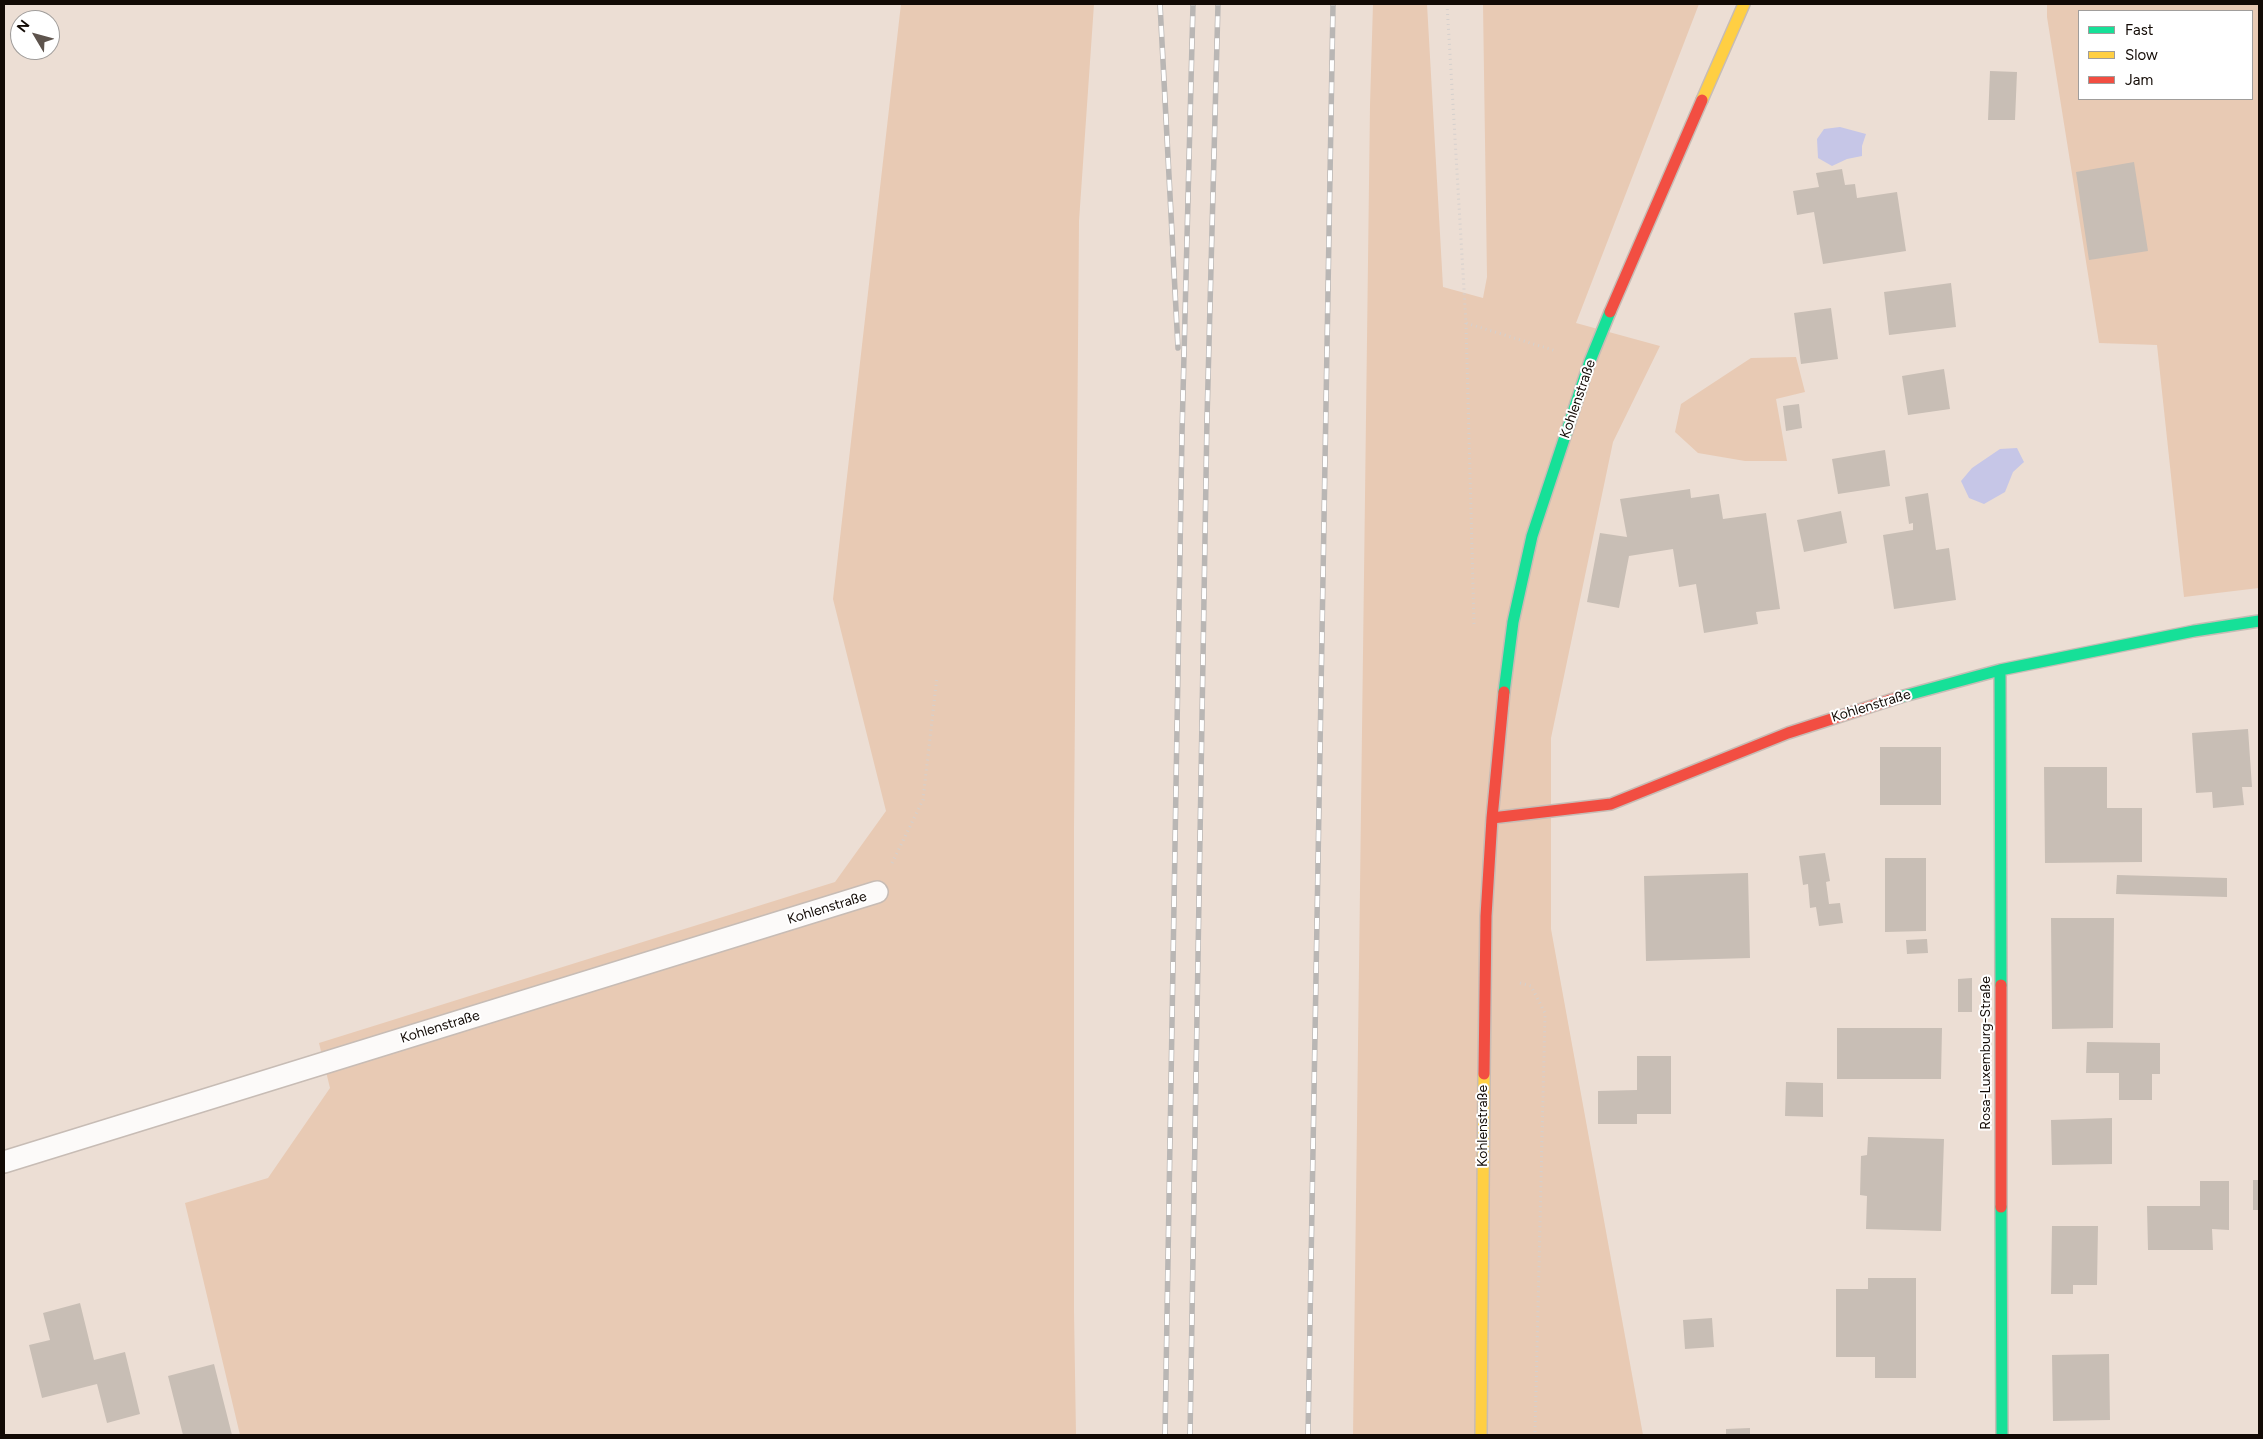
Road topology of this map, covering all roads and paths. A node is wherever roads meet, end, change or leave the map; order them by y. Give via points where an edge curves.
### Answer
1 (1447, 4) edge
2 (1744, 4) edge
3 (1466, 323) junction
4 (1590, 361) junction
5 (2259, 621) edge
6 (1474, 634) dead end
7 (2000, 670) junction
8 (937, 676) dead end
9 (1492, 818) junction
10 (877, 892) joint
11 (1485, 974) junction
12 (4, 1162) edge
13 (1481, 1435) edge
14 (1535, 1435) edge
15 (2002, 1435) edge

1 - 3 path
2 - 4 street, Kohlenstraße
3 - 4 path
3 - 6 path
4 - 9 street, Kohlenstraße via 1532,536 1513,622
5 - 7 street, Kohlenstraße
7 - 9 street, Kohlenstraße via 1867,706 1788,733 1610,804
7 - 15 street, Rosa-Luxemburg-Straße
8 - 10 path via 923,800
9 - 11 street, Kohlenstraße
10 - 12 lane, Kohlenstraße
11 - 13 street, Kohlenstraße
11 - 14 path via 1531,986 1545,1013

